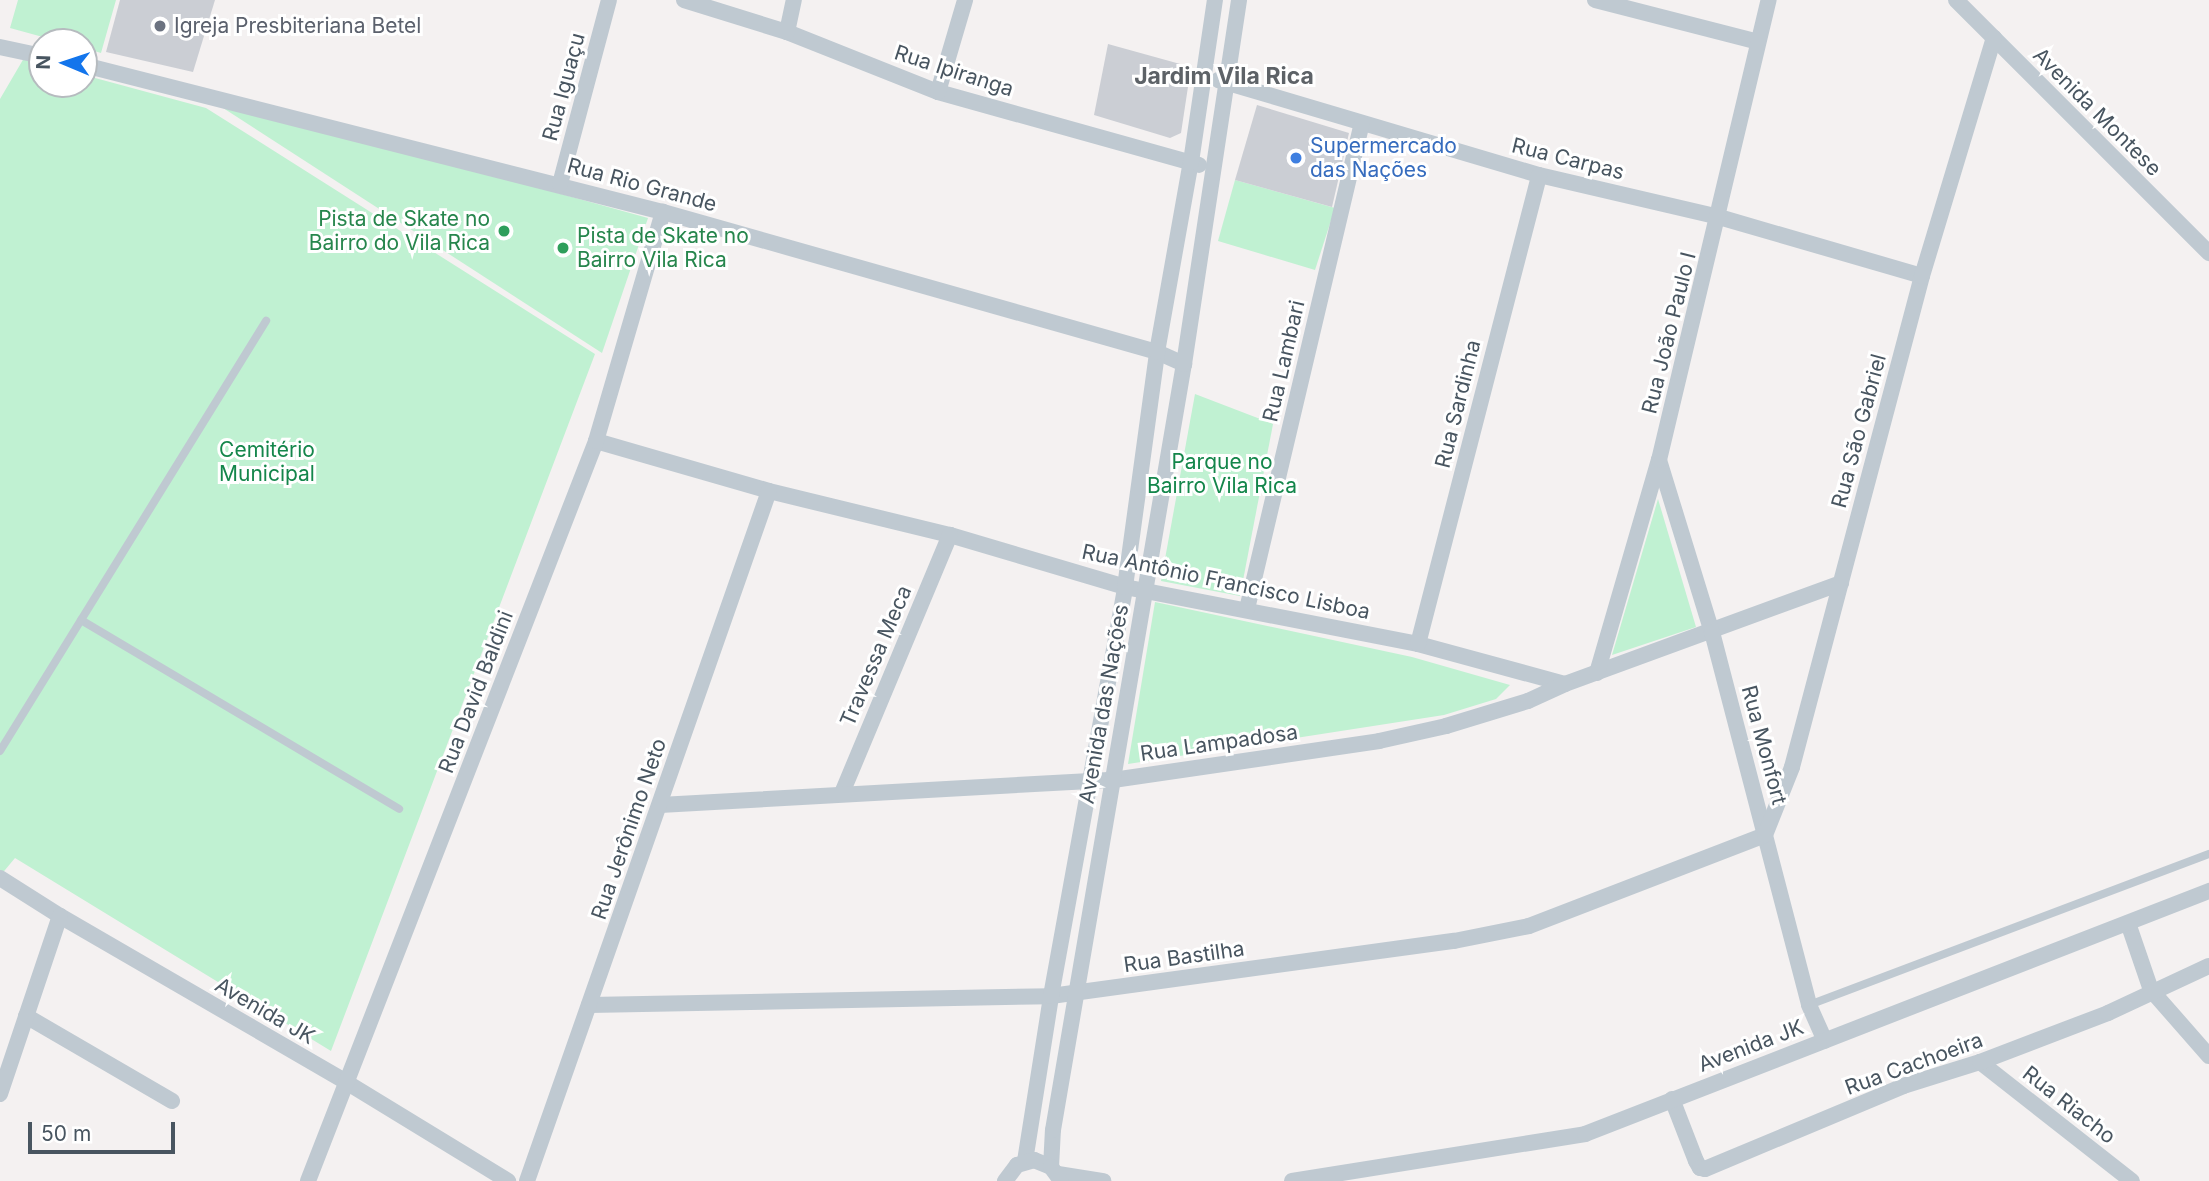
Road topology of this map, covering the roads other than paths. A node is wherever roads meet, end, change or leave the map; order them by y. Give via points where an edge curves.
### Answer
1 (609, 0) edge
2 (684, 0) edge
3 (794, 0) edge
4 (965, 0) edge
5 (1215, 0) edge
6 (1239, 0) edge
7 (1595, 0) edge
8 (1769, 0) edge
9 (1956, 0) edge
10 (787, 32) junction
11 (1994, 38) junction
12 (1758, 42) junction
13 (0, 47) edge
14 (28, 52) edge
15 (98, 68) edge
16 (1205, 76) junction
17 (1227, 83) junction
18 (938, 92) junction
19 (1362, 124) junction
20 (1191, 162) junction
21 (1215, 170) junction
22 (1539, 175) junction
23 (560, 184) junction
24 (663, 212) junction
25 (1719, 217) junction
26 (2209, 253) edge
27 (1922, 276) junction
28 (266, 321) dead end
29 (1157, 352) junction
30 (1184, 364) junction
31 (596, 442) junction
32 (1659, 460) junction
33 (769, 491) junction
34 (950, 535) junction
35 (1841, 583) junction
36 (1125, 587) junction
37 (1145, 590) junction
38 (1247, 609) junction
39 (80, 620) junction
40 (1712, 632) junction
41 (1418, 644) junction
42 (1597, 673) junction
43 (1565, 684) junction
44 (0, 751) edge
45 (1113, 779) junction
46 (1091, 780) junction
47 (842, 793) junction
48 (660, 805) junction
49 (399, 809) dead end
50 (1765, 835) junction
51 (2209, 854) edge
52 (0, 878) edge
53 (2209, 891) edge
54 (60, 916) junction
55 (2128, 923) junction
56 (2209, 966) edge
57 (2151, 990) junction
58 (1077, 993) junction
59 (1051, 996) junction
60 (1809, 1004) junction
61 (589, 1005) junction
62 (26, 1016) junction
63 (1825, 1041) junction
64 (2209, 1056) edge
65 (1980, 1062) junction
66 (346, 1082) junction
67 (0, 1094) edge
68 (1672, 1099) junction
69 (172, 1101) dead end
70 (1026, 1161) junction
71 (1056, 1174) edge
72 (308, 1181) edge
73 (509, 1181) edge
74 (527, 1181) edge
75 (1005, 1181) edge
76 (1103, 1181) edge
77 (1292, 1181) edge
78 (2132, 1181) edge

1 - 23 street, Rua Iguaçu
2 - 10 street, Rua Ipiranga
3 - 10 street
4 - 18 street
5 - 16 street, Avenida das Nações
6 - 17 street, Avenida das Nações
7 - 12 street
8 - 12 street, Rua João Paulo I
9 - 11 street, Avenida Montese
10 - 18 street, Rua Ipiranga
11 - 26 street, Avenida Montese
11 - 27 street, Rua São Gabriel
12 - 25 street, Rua João Paulo I
13 - 14 street
15 - 23 street, Rua Rio Grande
16 - 17 street, Rua Carpas
16 - 20 street, Avenida das Nações
17 - 19 street, Rua Carpas
17 - 21 street, Avenida das Nações
18 - 20 street, Rua Ipiranga
19 - 22 street, Rua Carpas
19 - 38 street, Rua Lambari
20 - 21 street, Rua Ipiranga
20 - 29 street, Avenida das Nações
21 - 30 street, Avenida das Nações
22 - 25 street, Rua Carpas
22 - 41 street, Rua Sardinha
23 - 24 street, Rua Rio Grande
24 - 29 street, Rua Rio Grande
24 - 31 street, Rua David Baldini
25 - 27 street, Rua Carpas
25 - 32 street, Rua João Paulo I
27 - 35 street, Rua São Gabriel
28 - 39 lane
29 - 30 street, Rua Rio Grande
29 - 36 street, Avenida das Nações
30 - 37 street, Avenida das Nações
31 - 33 street, Rua Antônio Francisco Lisboa
31 - 66 street, Rua David Baldini
32 - 40 street, Rua Monfort
32 - 42 street, Rua João Paulo I
33 - 34 street, Rua Antônio Francisco Lisboa
33 - 48 street, Rua Jerônimo Neto
34 - 36 street, Rua Antônio Francisco Lisboa
34 - 47 street, Travessa Meca
35 - 40 street
35 - 50 street, Rua São Gabriel via 1792,767
36 - 37 street, Rua Antônio Francisco Lisboa
36 - 46 street, Avenida das Nações
37 - 38 street, Rua Antônio Francisco Lisboa
37 - 45 street, Avenida das Nações
38 - 41 street, Rua Antônio Francisco Lisboa
39 - 44 lane
39 - 49 lane
40 - 42 street
40 - 50 street, Rua Monfort
41 - 43 street, Rua Antônio Francisco Lisboa
42 - 43 street
43 - 45 street, Rua Lampadosa via 1458,723 1379,741
45 - 46 street, Rua Lampadosa
45 - 58 street, Avenida das Nações
46 - 47 street, Rua Lampadosa
46 - 59 street, Avenida das Nações
47 - 48 street, Rua Lampadosa
48 - 61 street, Rua Jerônimo Neto
50 - 58 street, Rua Bastilha via 1504,933
50 - 60 street, Rua Monfort
51 - 60 lane
52 - 54 street, Avenida JK
53 - 55 street, Avenida JK
54 - 62 street
54 - 66 street, Avenida JK
55 - 57 street
55 - 63 street, Avenida JK
56 - 57 street, Rua Cachoeira
57 - 64 street
57 - 65 street, Rua Cachoeira via 2108,1013
58 - 59 street, Rua Bastilha
58 - 71 street, Avenida das Nações via 1053,1130
59 - 61 street, Rua Bastilha
59 - 70 street, Avenida das Nações
60 - 63 street, Rua Monfort
61 - 74 street, Rua Jerônimo Neto
62 - 67 street
62 - 69 street
63 - 68 street, Avenida JK
65 - 68 street, Rua Cachoeira via 1903,1086 1705,1169 1696,1161
65 - 78 street, Rua Riacho
66 - 72 street, Rua David Baldini
66 - 73 street, Avenida JK
68 - 77 street, Avenida JK via 1586,1133
70 - 71 street via 1043,1162
70 - 75 street
71 - 76 street

